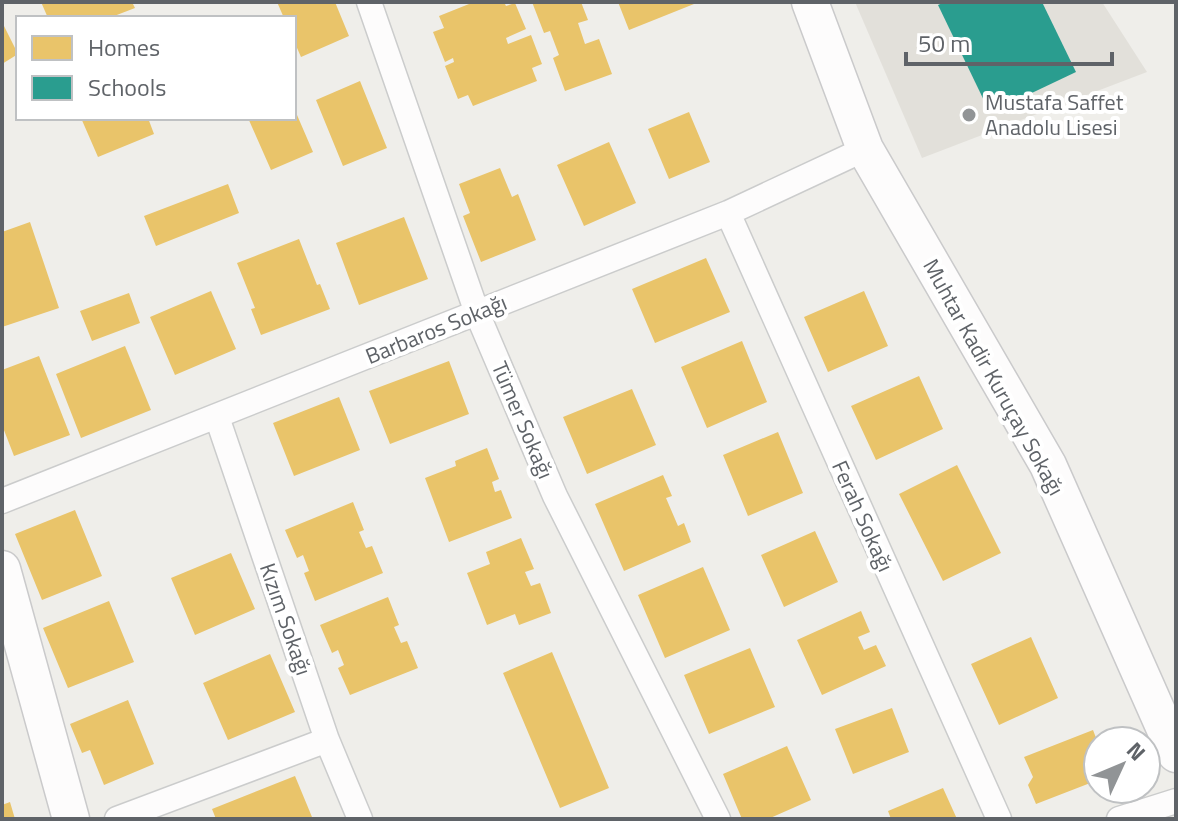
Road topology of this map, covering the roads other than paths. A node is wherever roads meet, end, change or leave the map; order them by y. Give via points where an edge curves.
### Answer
1 (369, 2) edge
2 (810, 2) edge
3 (865, 149) junction
4 (728, 213) junction
5 (477, 313) junction
6 (217, 417) junction
7 (2, 501) edge
8 (2, 569) edge
9 (327, 740) junction
10 (1176, 754) edge
11 (1176, 801) edge
12 (71, 819) edge
13 (117, 819) edge
14 (360, 819) edge
15 (718, 819) edge
16 (999, 819) edge
17 (1119, 819) edge

1 - 5 street, Tümer Sokağı
2 - 3 street, Muhtar Kadir Kuruçay Sokağı
3 - 4 street, Barbaros Sokağı
3 - 10 street, Muhtar Kadir Kuruçay Sokağı via 1048,465
4 - 5 street, Barbaros Sokağı
4 - 16 street, Ferah Sokağı
5 - 6 street, Barbaros Sokağı
5 - 15 street, Tümer Sokağı via 555,496
6 - 7 street, Barbaros Sokağı
6 - 9 street, Kızım Sokağı
8 - 12 street
9 - 13 street
9 - 14 street, Kızım Sokağı
11 - 17 street

